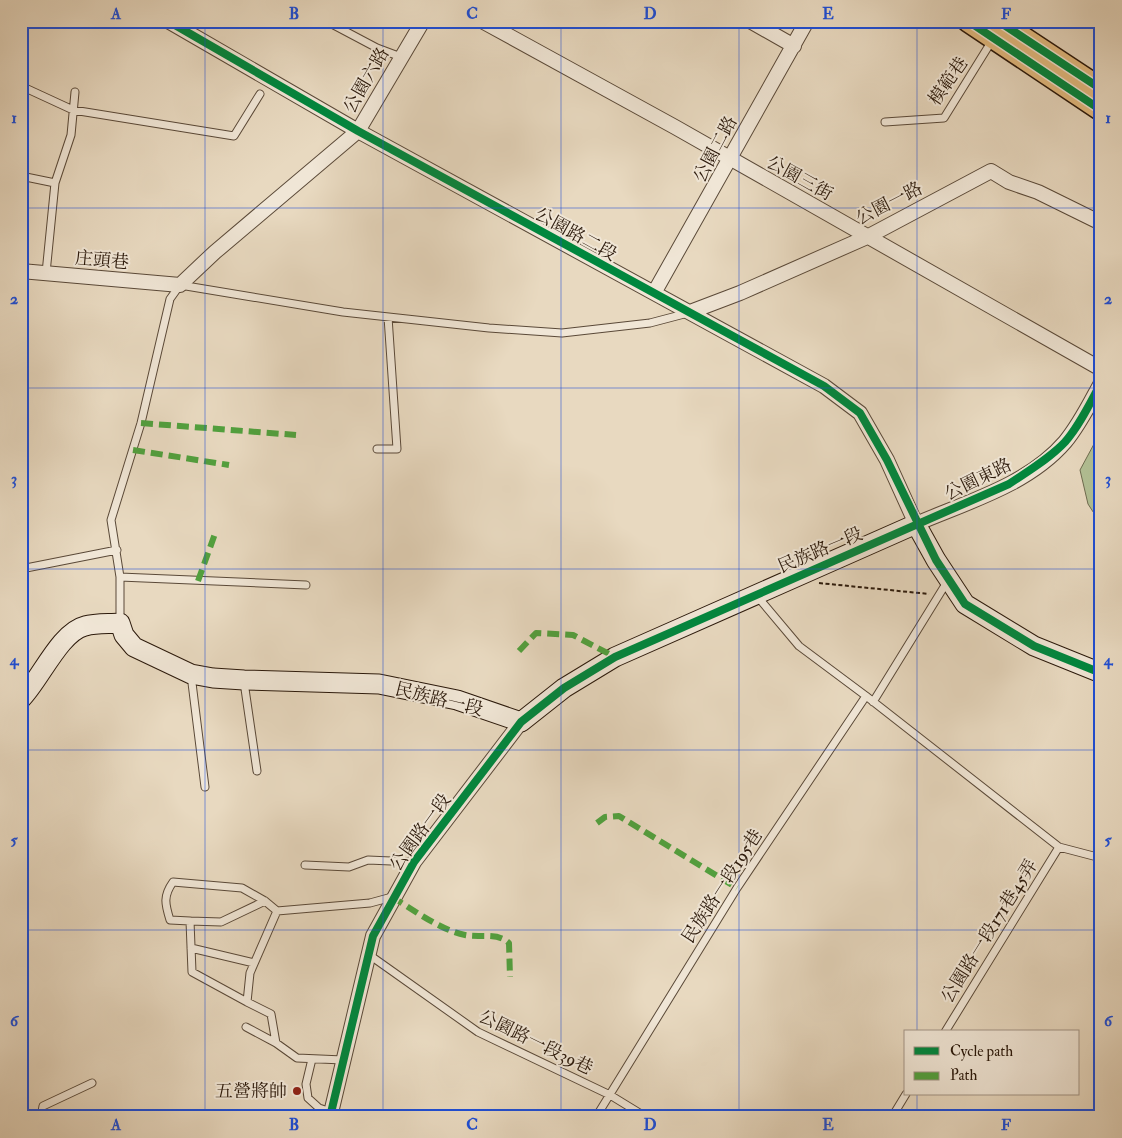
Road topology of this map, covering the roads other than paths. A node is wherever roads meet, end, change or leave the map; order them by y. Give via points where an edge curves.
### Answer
1 (168, 21) edge
2 (326, 21) edge
3 (424, 21) edge
4 (482, 21) edge
5 (750, 21) edge
6 (807, 21) edge
7 (968, 21) edge
8 (996, 30) edge
9 (794, 46) junction
10 (401, 57) junction
11 (21, 86) edge
12 (1101, 89) edge
13 (75, 92) dead end
14 (260, 94) dead end
15 (73, 110) junction
16 (1101, 110) edge
17 (885, 122) dead end
18 (358, 132) junction
19 (730, 160) junction
20 (21, 176) edge
21 (55, 183) junction
22 (1101, 223) edge
23 (867, 237) junction
24 (21, 271) edge
25 (46, 273) junction
26 (180, 285) junction
27 (654, 294) junction
28 (690, 312) junction
29 (388, 317) junction
30 (1101, 369) edge
31 (1101, 383) edge
32 (377, 449) dead end
33 (916, 524) junction
34 (117, 550) junction
35 (21, 569) edge
36 (120, 577) junction
37 (306, 585) dead end
38 (944, 587) junction
39 (755, 594) junction
40 (120, 623) junction
41 (1101, 672) edge
42 (191, 674) junction
43 (244, 680) junction
44 (866, 696) junction
45 (21, 699) edge
46 (873, 702) junction
47 (521, 722) junction
48 (257, 771) dead end
49 (205, 786) dead end
50 (1059, 847) junction
51 (1101, 858) edge
52 (414, 862) junction
53 (305, 864) dead end
54 (392, 898) junction
55 (265, 901) junction
56 (277, 911) junction
57 (190, 921) junction
58 (191, 948) junction
59 (368, 954) junction
60 (254, 963) junction
61 (247, 1002) junction
62 (246, 1027) dead end
63 (946, 1030) edge
64 (276, 1043) junction
65 (312, 1059) junction
66 (343, 1060) junction
67 (92, 1083) dead end
68 (610, 1095) junction
69 (905, 1096) edge
70 (330, 1114) edge
71 (41, 1117) edge
72 (596, 1117) edge
73 (646, 1117) edge
74 (892, 1117) edge

1 - 18 street, 公園路二段
2 - 10 lane
3 - 10 street, 公園六路
4 - 19 street, 公園三街
5 - 9 street
6 - 9 street, 公園二路
7 - 8 main road
8 - 12 main road
8 - 16 main road
8 - 17 lane, 模範巷 via 944,118
9 - 19 street, 公園二路
10 - 18 street, 公園六路
11 - 15 lane
13 - 15 lane
14 - 15 lane via 234,136
15 - 21 lane via 71,135
18 - 26 street
18 - 27 street, 公園路二段
19 - 23 street, 公園三街
19 - 27 street, 公園二路
20 - 21 lane
21 - 25 lane
22 - 23 street, 公園一路 via 1038,192 1009,182 992,171
23 - 28 street, 公園一路
23 - 30 street, 公園三街
24 - 25 street, 庄頭巷
25 - 26 street, 庄頭巷
26 - 29 lane
26 - 34 lane via 170,299 141,423 111,520
27 - 28 street, 公園路二段
28 - 29 lane via 650,323 562,333
28 - 33 street, 公園路二段 via 824,386 860,413 887,460
29 - 32 lane via 397,449
31 - 33 street, 公園東路 via 1065,442 1047,458 1009,484
33 - 38 street
33 - 39 street, 民族路一段
34 - 35 lane
34 - 36 lane
36 - 37 lane
36 - 40 lane
38 - 41 street via 965,604 1034,646
38 - 46 lane
39 - 44 lane via 799,646
39 - 47 street, 民族路一段 via 615,657 564,688
40 - 42 street, 民族路一段 via 124,635 134,646
40 - 45 street via 83,626 60,643 34,686
42 - 43 street, 民族路一段
42 - 49 lane
43 - 47 street, 民族路一段 via 379,684 457,700
43 - 48 lane
44 - 46 lane
44 - 68 lane, 民族路一段195巷 via 736,888
46 - 50 lane
47 - 52 street, 公園路一段
50 - 51 lane
50 - 63 lane, 公園路一段171巷45弄
52 - 53 lane via 368,860 349,867
52 - 54 street, 公園路一段
54 - 56 lane
54 - 59 street, 公園路一段
55 - 56 lane
55 - 57 lane via 221,922
55 - 57 lane via 242,888 173,882 166,892 165,904 170,920
56 - 60 lane
57 - 58 lane
58 - 60 lane
58 - 61 lane via 192,972
59 - 66 street, 公園路一段
59 - 68 lane, 公園路一段39巷 via 478,1032
60 - 61 lane
61 - 64 lane via 271,1014
62 - 64 lane
64 - 65 lane via 297,1058
65 - 66 lane
65 - 70 lane via 306,1084 308,1098
66 - 70 street, 公園路一段
67 - 71 lane via 43,1106
68 - 72 lane, 民族路一段195巷
68 - 73 lane, 公園路一段39巷
69 - 74 lane

